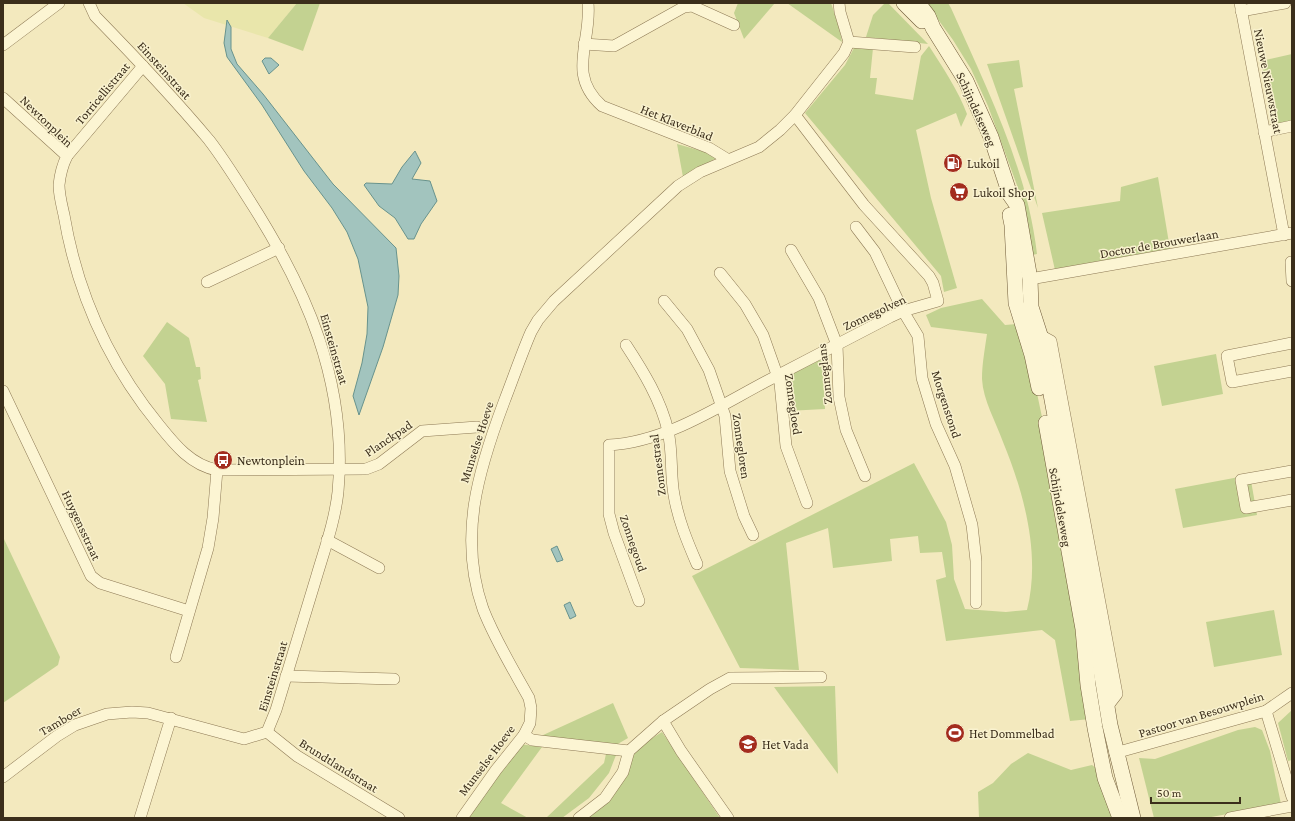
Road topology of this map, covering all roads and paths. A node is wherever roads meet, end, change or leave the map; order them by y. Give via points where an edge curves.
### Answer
1 (59, 3) edge
2 (89, 3) edge
3 (588, 3) edge
4 (904, 3) edge
5 (918, 3) edge
6 (1285, 3) edge
7 (841, 6) edge
8 (1241, 7) edge
9 (734, 25) dead end
10 (933, 28) junction
11 (850, 42) junction
12 (584, 44) junction
13 (3, 45) edge
14 (915, 47) dead end
15 (143, 66) junction
16 (3, 98) edge
17 (794, 115) junction
18 (1292, 126) edge
19 (1264, 132) junction
20 (67, 156) junction
21 (727, 160) junction
22 (1010, 195) junction
23 (856, 227) dead end
24 (1288, 234) edge
25 (279, 248) junction
26 (791, 250) dead end
27 (1013, 259) junction
28 (1291, 262) dead end
29 (720, 273) dead end
30 (1030, 279) junction
31 (1292, 281) edge
32 (207, 282) dead end
33 (664, 301) dead end
34 (903, 311) junction
35 (1292, 343) edge
36 (626, 345) dead end
37 (837, 345) junction
38 (1292, 371) edge
39 (778, 376) junction
40 (3, 391) edge
41 (721, 406) junction
42 (478, 427) dead end
43 (668, 431) junction
44 (608, 445) joint
45 (339, 469) junction
46 (217, 470) junction
47 (1292, 471) edge
48 (865, 476) dead end
49 (1292, 500) edge
50 (807, 503) dead end
51 (753, 535) dead end
52 (327, 540) junction
53 (697, 564) dead end
54 (379, 568) dead end
55 (639, 601) dead end
56 (976, 603) dead end
57 (189, 611) junction
58 (176, 657) dead end
59 (286, 676) junction
60 (822, 676) dead end
61 (394, 680) dead end
62 (1292, 693) edge
63 (1266, 711) junction
64 (170, 718) junction
65 (663, 721) junction
66 (267, 732) junction
67 (524, 735) junction
68 (234, 737) joint
69 (629, 751) junction
70 (1115, 753) junction
71 (3, 777) edge
72 (1292, 797) edge
73 (1292, 806) edge
74 (140, 818) edge
75 (400, 818) edge
76 (462, 818) edge
77 (579, 818) edge
78 (728, 818) edge
79 (1120, 818) edge
80 (1133, 818) edge
81 (1230, 818) edge

1 - 13 street
2 - 15 street, Einsteinstraat via 95,16
3 - 12 street, Het Klaverblad
4 - 10 main road, Schijndelseweg via 924,24
5 - 10 main road, Schijndelseweg
6 - 8 street
7 - 11 street
8 - 19 street, Nieuwe Nieuwstraat
9 - 12 street via 692,6 684,7 614,46
10 - 22 main road, Schijndelseweg via 966,81 982,115
11 - 14 street
11 - 17 street
12 - 21 street, Het Klaverblad via 583,78 588,91 602,106 709,148
15 - 20 street, Torricellistraat
15 - 25 street, Einsteinstraat via 210,141
16 - 20 street, Newtonplein
17 - 21 street via 759,147
17 - 34 street, Zonnegolven via 864,205 933,283 938,301
18 - 19 street
19 - 24 street, Nieuwe Nieuwstraat
20 - 46 street, Newtonplein via 62,166 59,187 66,231 80,285 100,332 132,390 169,438 196,463
21 - 67 street, Munselse Hoeve via 700,172 678,186 546,309 531,332 495,426 474,497 471,534 474,569 488,620 529,698 530,723
22 - 27 main road, Schijndelseweg via 1008,208 1012,225
22 - 30 main road, Schijndelseweg via 1017,205 1022,224
23 - 34 street, Morgenstond via 875,252
24 - 30 street, Doctor de Brouwerlaan
25 - 32 street
25 - 45 street, Einsteinstraat via 302,293 328,367 337,421
26 - 37 street, Zonneglans via 819,298
27 - 30 main road via 1019,266 1021,278
27 - 79 main road, Schijndelseweg via 1016,303 1037,376 1083,629 1095,728 1105,778
28 - 31 street
29 - 39 street, Zonnegloed via 745,304 763,335
30 - 70 main road, Schijndelseweg via 1031,307 1040,335
33 - 41 street, Zonnegloren via 687,329 709,370
34 - 37 street, Zonnegolven
34 - 56 street, Morgenstond via 918,336 922,378 936,424 955,466 972,525 976,561
35 - 38 street via 1227,356 1232,382
36 - 43 street, Zonnestraal via 657,398
37 - 39 street, Zonnegolven
37 - 48 street, Zonneglans via 840,397 846,430
39 - 41 street, Zonnegolven
39 - 50 street, Zonnegloed via 786,446
40 - 57 street, Huygensstraat via 91,576 100,583
41 - 43 street, Zonnegolven
41 - 51 street, Zonnegloren via 726,416 730,471 744,516
42 - 45 street, Planckpad via 422,431 375,466 366,469
43 - 44 street, Zonnegolven via 655,438 629,444
43 - 53 street, Zonnestraal via 674,494 683,531
44 - 55 street, Zonnegoud via 609,514
45 - 46 street, Newtonplein
45 - 52 street, Einsteinstraat via 338,493
46 - 57 street via 208,548
47 - 49 street via 1241,480 1246,508
52 - 54 street
52 - 59 street, Einsteinstraat
57 - 58 street
59 - 61 street
59 - 66 street, Einsteinstraat
60 - 65 street via 730,678
62 - 63 street, Pastoor van Besouwplein
63 - 70 street, Pastoor van Besouwplein
63 - 72 street
64 - 68 street, Tamboer
64 - 71 street, Tamboer via 132,712 93,717 56,736
64 - 74 street
65 - 69 street
65 - 78 street
66 - 68 street, Einsteinstraat via 244,739
66 - 75 street, Brundtlandstraat via 297,756
67 - 69 street via 532,740
67 - 76 street, Munselse Hoeve
69 - 77 street via 623,772 604,798
70 - 80 main road, Schijndelseweg
73 - 81 street

